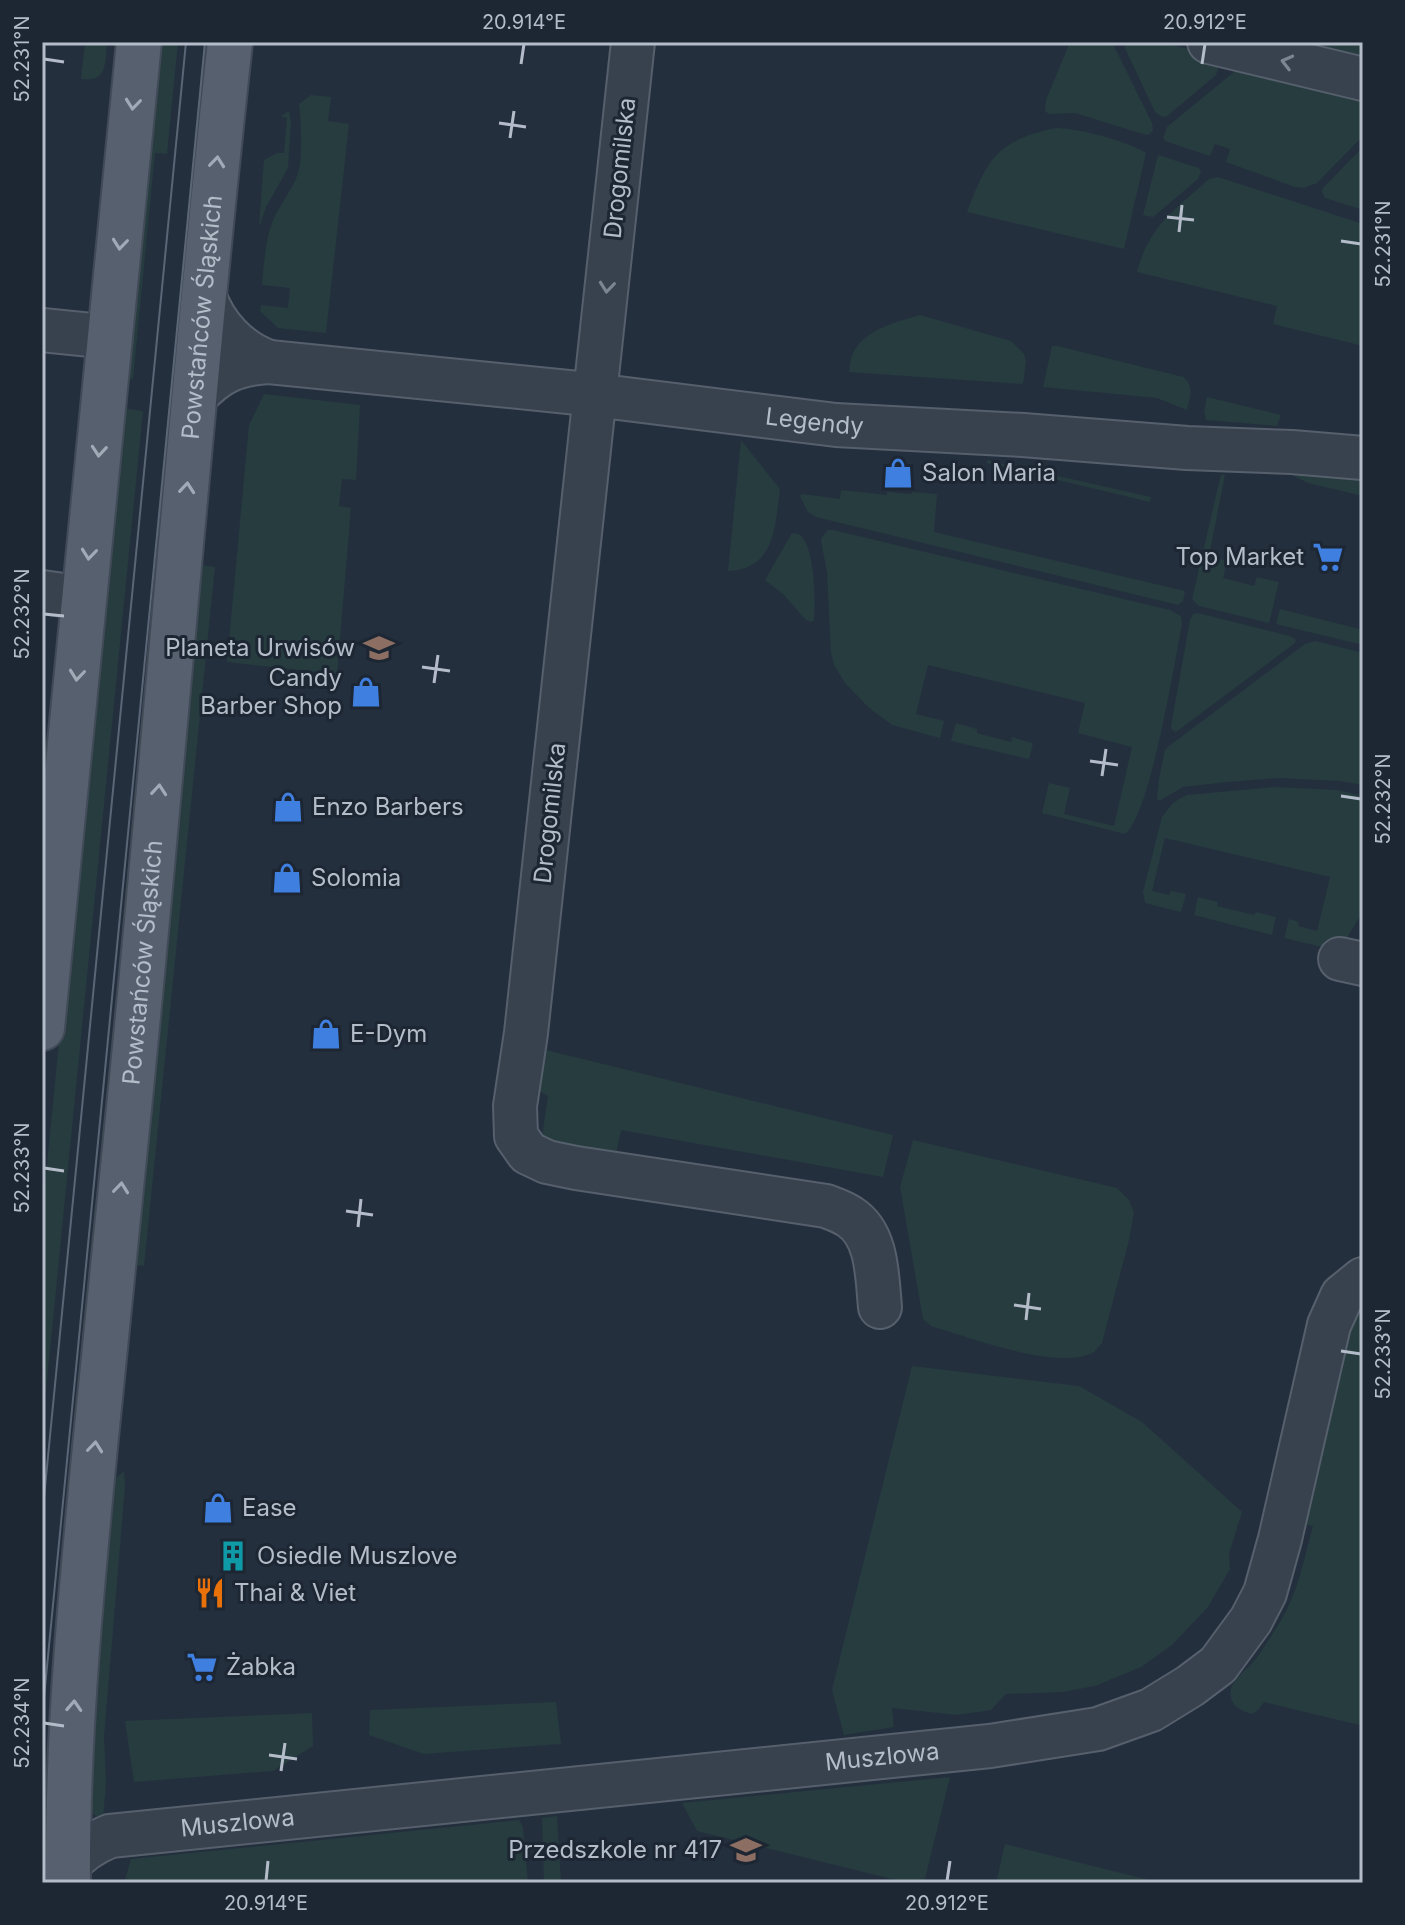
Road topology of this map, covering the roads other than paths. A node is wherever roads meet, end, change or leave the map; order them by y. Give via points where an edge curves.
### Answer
1 (139, 42) edge
2 (230, 42) edge
3 (633, 42) edge
4 (1209, 42) edge
5 (1363, 79) edge
6 (204, 295) junction
7 (42, 330) edge
8 (111, 337) junction
9 (269, 362) junction
10 (595, 395) junction
11 (196, 396) junction
12 (1363, 458) edge
13 (42, 592) edge
14 (85, 598) junction
15 (42, 1028) edge
16 (1363, 1279) edge
17 (880, 1307) dead end
18 (69, 1794) junction
19 (110, 1836) junction
20 (68, 1875) edge

1 -> 8 main road
6 -> 2 main road, Powstańców Śląskich
3 -> 10 street, Drogomilska
5 -> 4 street
6 - 9 street, Legendy via 220,327 256,358
6 - 11 main road, Powstańców Śląskich
7 - 8 street
8 -> 14 main road
9 - 10 street, Legendy
9 - 11 street, Legendy via 227,371
10 - 12 street, Legendy via 836,425
10 - 17 street, Drogomilska via 515,1106 516,1136 528,1153 547,1162 826,1206 851,1217 867,1233
18 -> 11 main road, Powstańców Śląskich via 80,1602
13 - 14 street
14 -> 15 main road
16 - 19 street, Muszlowa via 1342,1296 1329,1325 1265,1593 1218,1665 1151,1710 1098,1729 990,1746
18 - 19 street via 78,1818
18 - 20 main road, Powstańców Śląskich
19 - 20 street, Muszlowa via 73,1859

